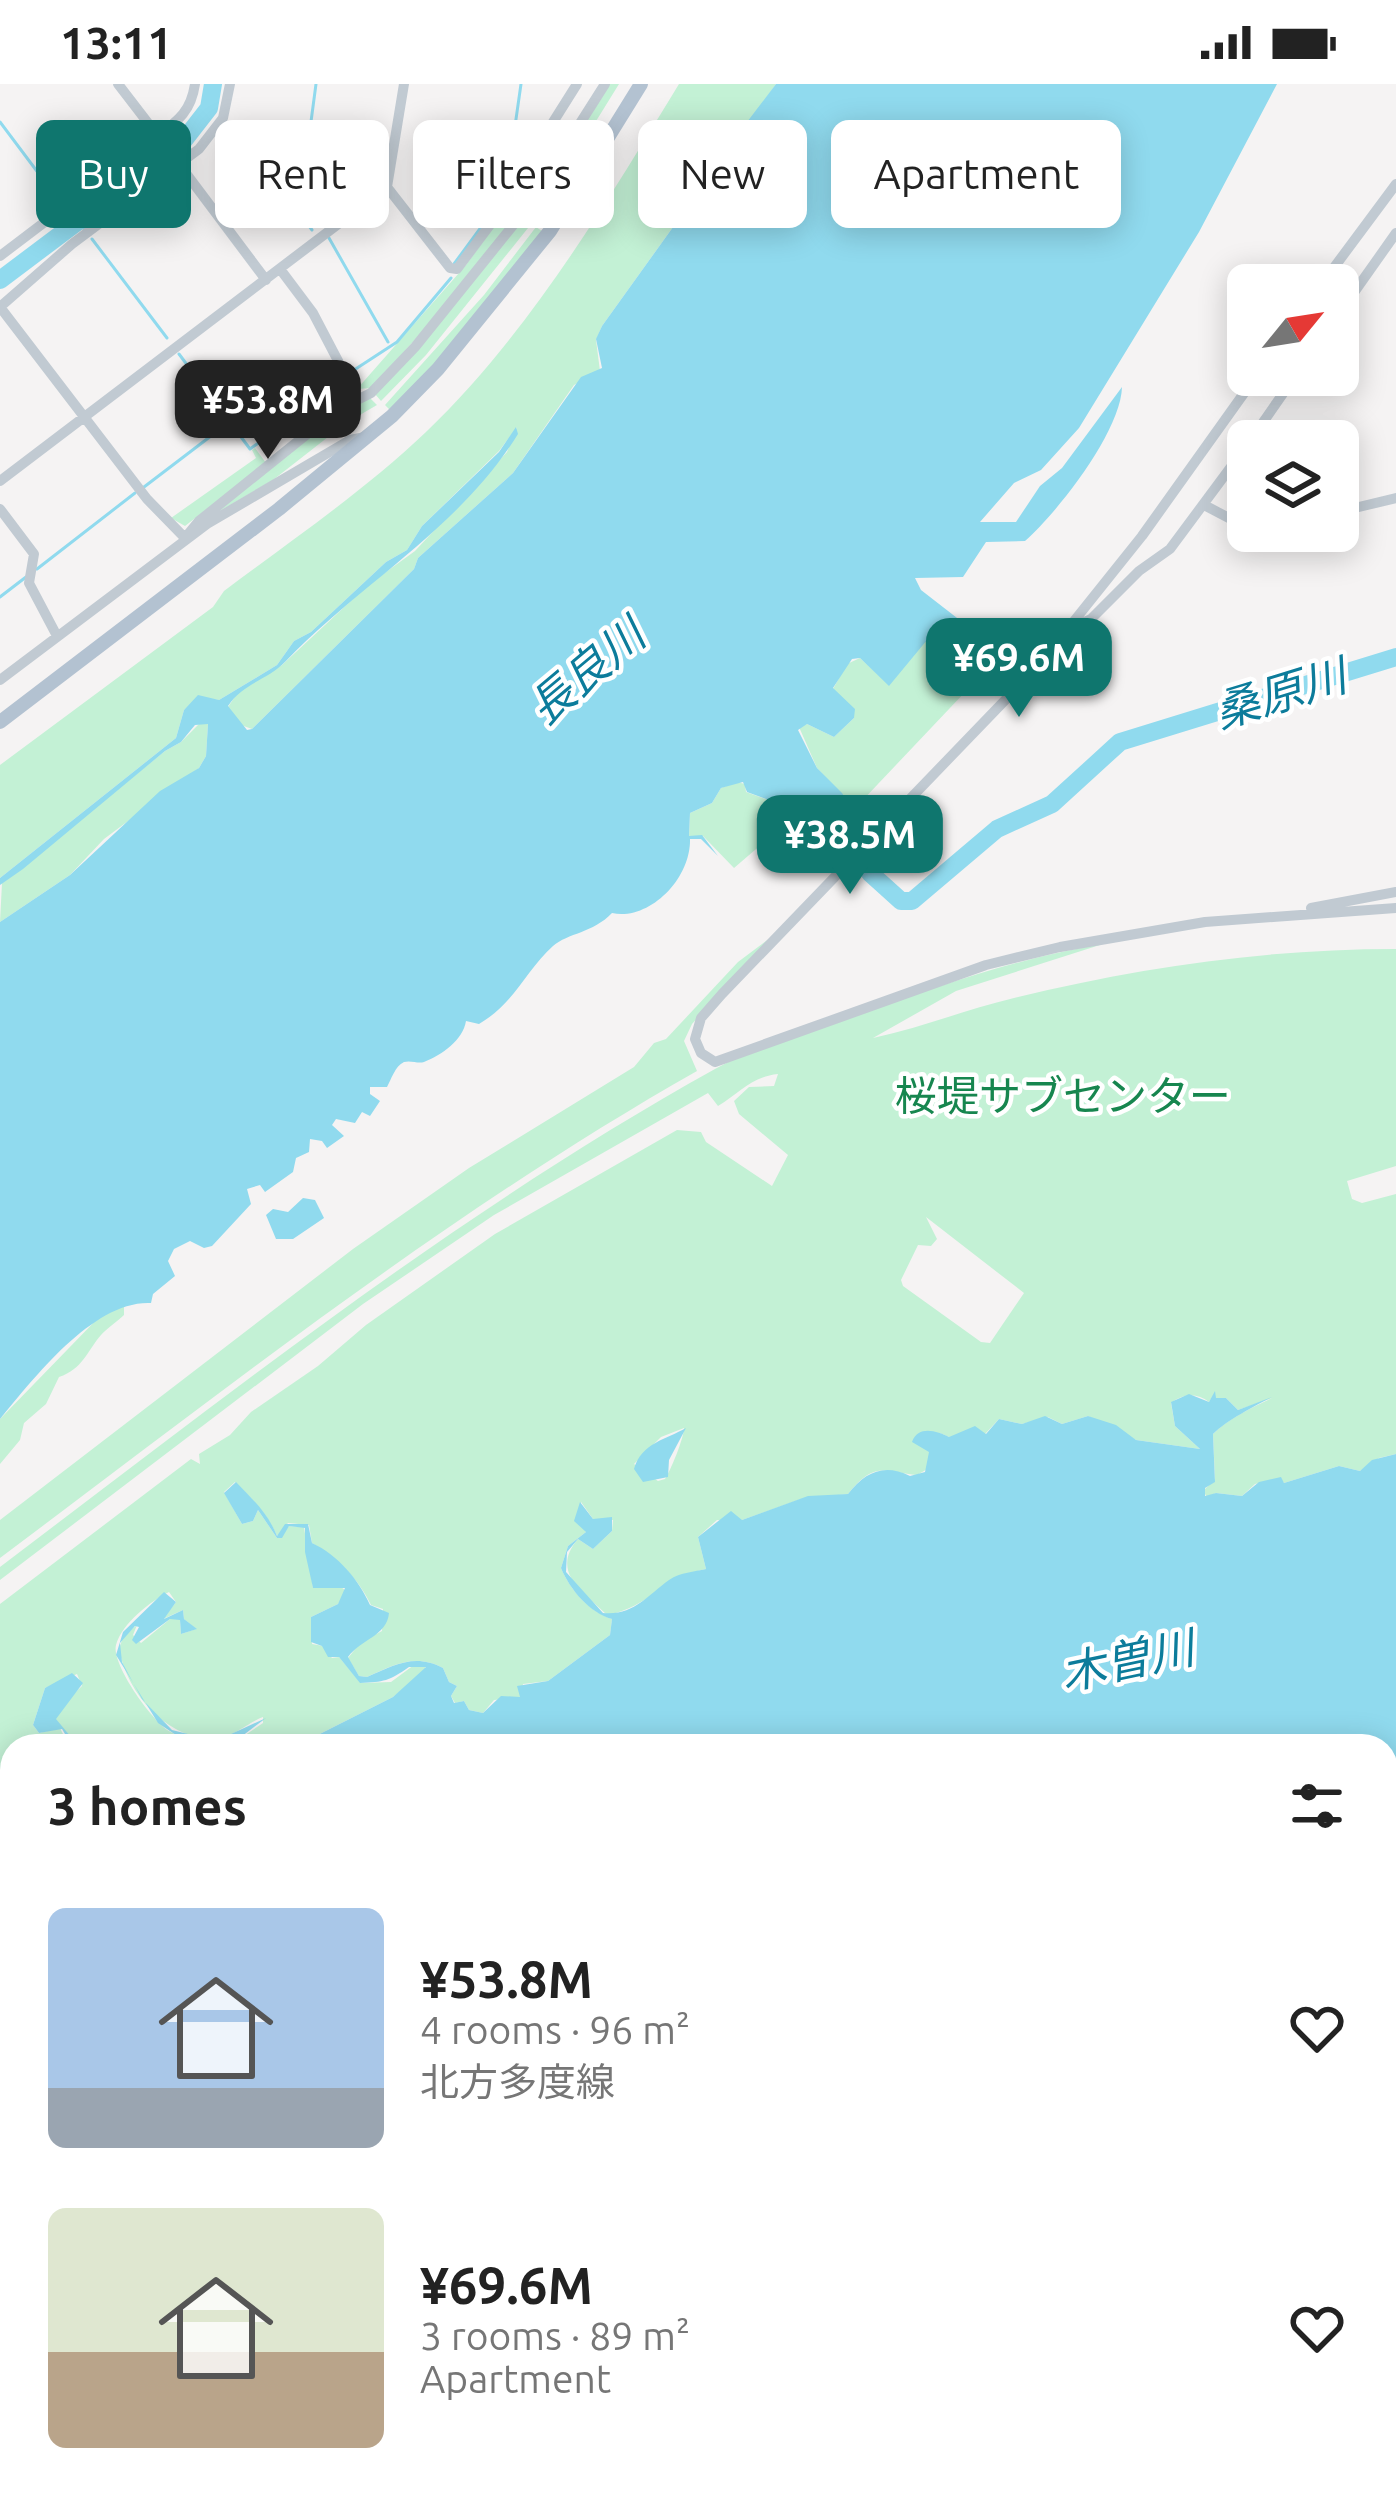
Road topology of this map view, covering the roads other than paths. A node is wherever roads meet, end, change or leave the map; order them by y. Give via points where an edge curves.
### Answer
1 (118, 84) edge
2 (195, 84) edge
3 (230, 84) edge
4 (404, 84) edge
5 (577, 84) edge
6 (605, 84) edge
7 (640, 84) edge
8 (146, 120) edge
9 (180, 120) edge
10 (191, 153) edge
11 (389, 175) edge
12 (191, 180) edge
13 (1396, 184) edge
14 (389, 190) edge
15 (37, 228) edge
16 (93, 228) edge
17 (334, 228) edge
18 (1396, 233) edge
19 (0, 256) edge
20 (1337, 264) edge
21 (280, 269) junction
22 (266, 280) junction
23 (1359, 285) edge
24 (0, 307) edge
25 (1242, 396) edge
26 (358, 399) junction
27 (85, 418) junction
28 (371, 436) junction
29 (1227, 475) edge
30 (0, 481) edge
31 (1396, 498) edge
32 (1206, 506) junction
33 (1359, 507) edge
34 (0, 508) edge
35 (1227, 518) edge
36 (185, 538) junction
37 (1066, 631) junction
38 (57, 636) junction
39 (0, 680) edge
40 (0, 722) edge
41 (1396, 892) edge
42 (1396, 908) edge
43 (1298, 913) junction

1 - 8 street
2 - 9 street
3 - 10 street via 218,128
4 - 11 street
5 - 14 street via 520,173 522,182 457,269
6 - 26 street via 475,276
7 - 28 main road via 501,295
12 - 22 street
13 - 20 street
15 - 19 street
16 - 24 street
17 - 21 street
18 - 23 street
21 - 22 street
21 - 26 street
22 - 27 street
24 - 27 street
25 - 37 street
26 - 36 street
27 - 30 street
27 - 36 street
28 - 36 street via 350,440
28 - 40 main road
29 - 32 street
31 - 33 street
32 - 35 street
32 - 37 street via 1170,549 1091,619
34 - 38 street via 34,554 29,584
36 - 38 street
37 - 43 street via 701,1018 701,1054 727,1059 1060,946
38 - 39 street
41 - 43 street
42 - 43 street

